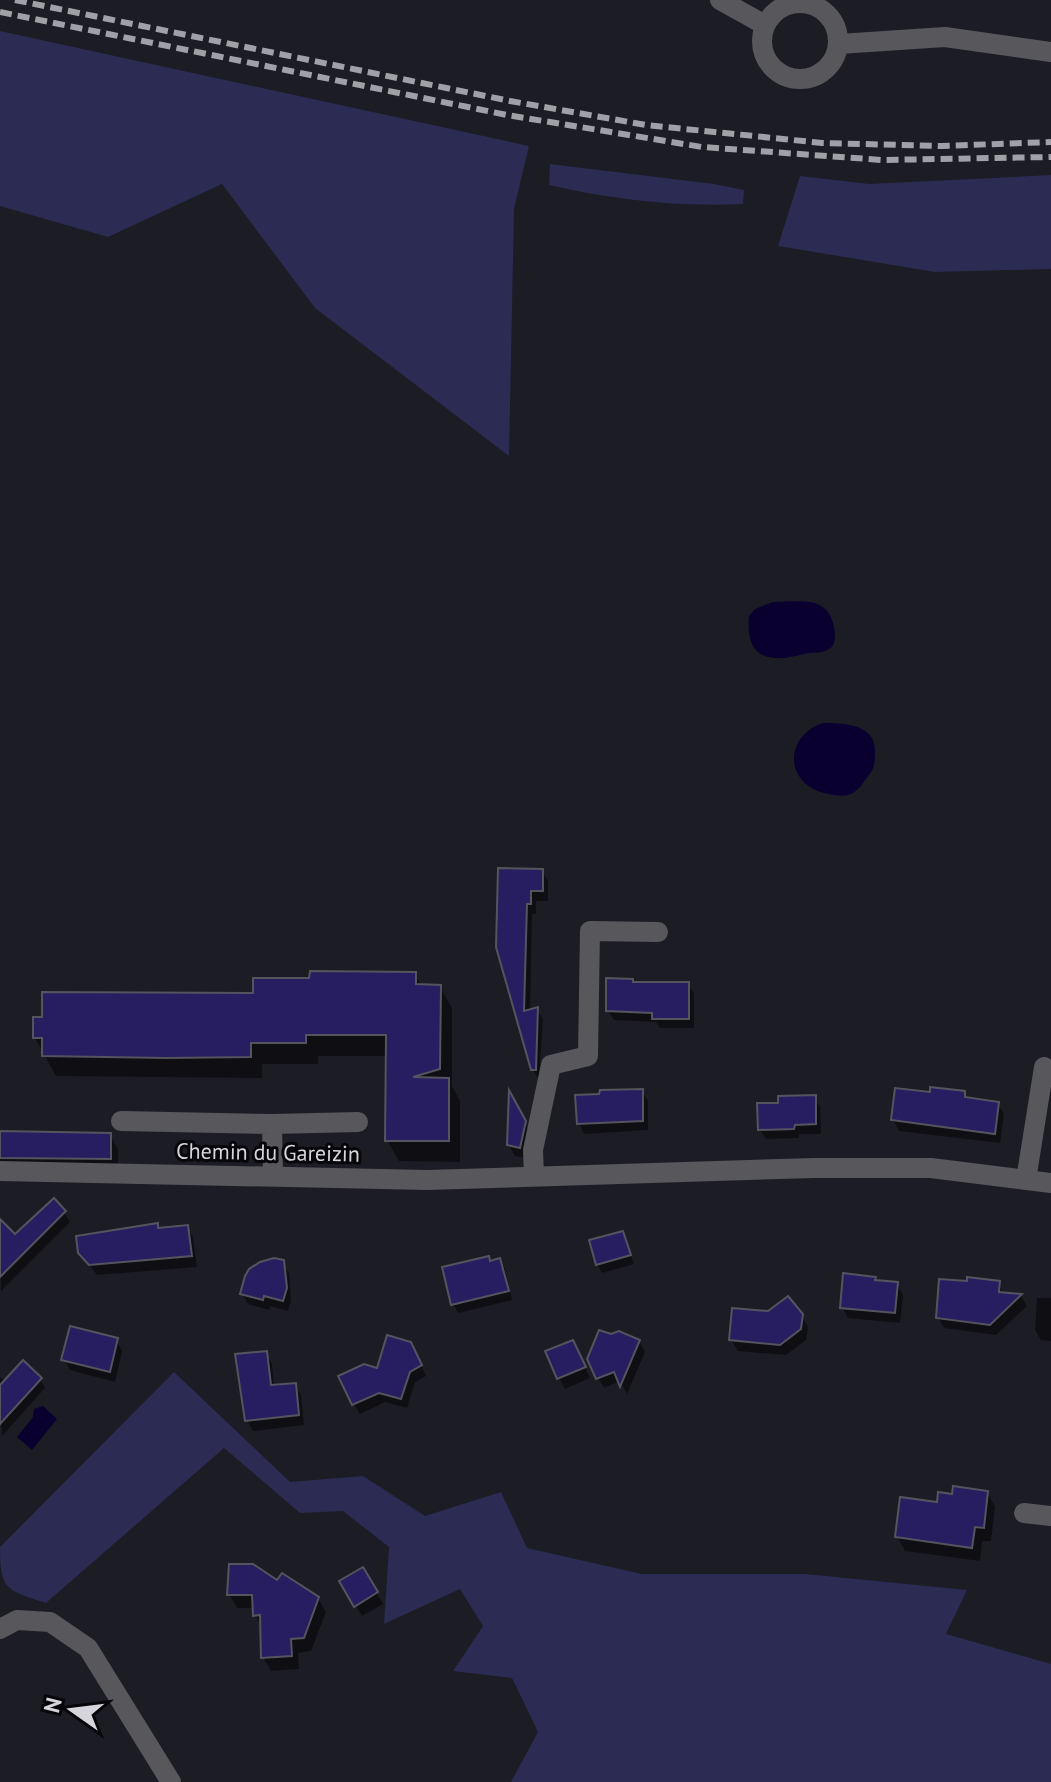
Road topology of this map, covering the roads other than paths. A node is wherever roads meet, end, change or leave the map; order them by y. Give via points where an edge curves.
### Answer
1 (720, 0) edge
2 (807, 1) edge
3 (765, 25) junction
4 (839, 44) junction
5 (1051, 52) edge
6 (658, 932) dead end
7 (1044, 1067) dead end
8 (121, 1121) dead end
9 (358, 1122) dead end
10 (272, 1124) junction
11 (0, 1171) edge
12 (273, 1176) junction
13 (534, 1176) junction
14 (1026, 1180) junction
15 (1051, 1183) edge
16 (1024, 1513) dead end
17 (1051, 1516) edge
18 (0, 1629) edge
19 (171, 1782) edge

1 - 3 street
2 - 3 street via 782,6
2 - 4 street via 834,22
3 - 4 street via 762,48 774,70 784,76 819,74
4 - 5 street via 945,37
6 - 13 street via 590,931 588,1056 551,1065 533,1150
7 - 14 street
8 - 10 street
9 - 10 street
10 - 12 street
11 - 12 street, Chemin du Gareizin
12 - 13 street, Chemin du Gareizin
13 - 14 street, Chemin du Gareizin via 931,1168
14 - 15 street, Chemin du Gareizin
16 - 17 street
18 - 19 street via 17,1620 50,1622 88,1648

